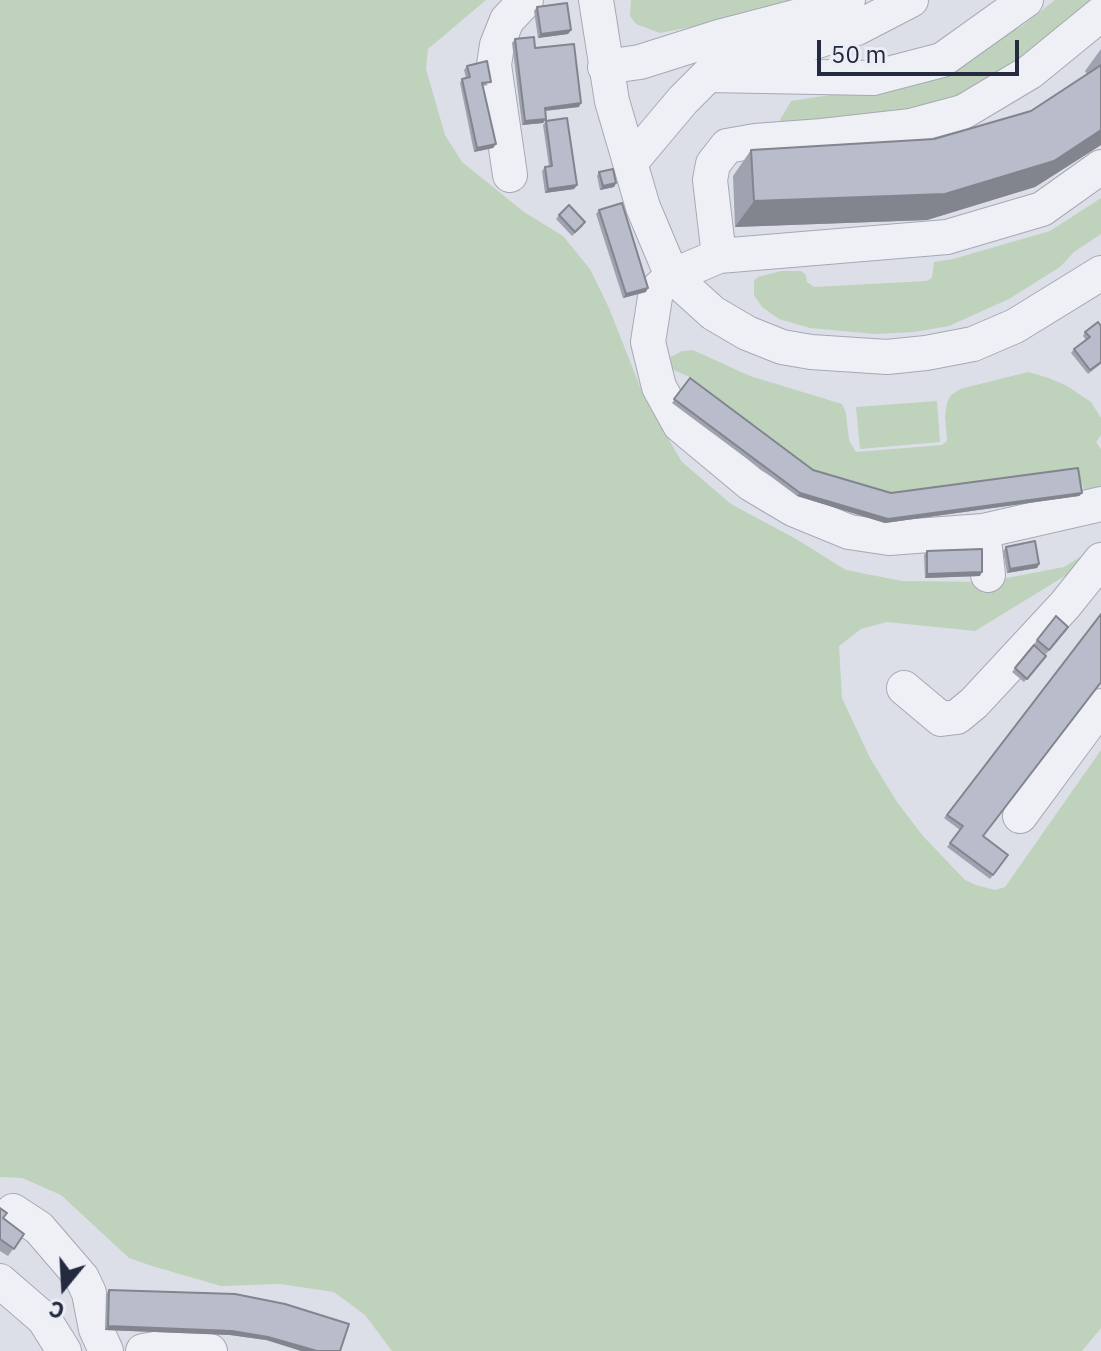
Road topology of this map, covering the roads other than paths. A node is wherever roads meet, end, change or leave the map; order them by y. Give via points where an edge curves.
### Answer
1 (526, 0) edge
2 (596, 0) edge
3 (848, 0) edge
4 (911, 0) edge
5 (1026, 0) edge
6 (1101, 14) edge
7 (605, 67) junction
8 (708, 75) junction
9 (630, 163) junction
10 (1101, 167) edge
11 (510, 175) dead end
12 (719, 256) junction
13 (1101, 273) edge
14 (672, 276) junction
15 (1101, 504) edge
16 (983, 531) junction
17 (1101, 560) edge
18 (988, 575) dead end
19 (904, 688) dead end
20 (1101, 706) edge
21 (1020, 816) dead end
22 (13, 1211) dead end
23 (0, 1281) edge
24 (64, 1351) edge
25 (106, 1351) edge
26 (143, 1351) edge
27 (210, 1351) edge

1 - 11 street via 507,20 494,65
2 - 7 street
3 - 7 street via 640,62
4 - 8 street via 857,28
5 - 8 street via 942,60 873,78
6 - 12 street via 1030,72 963,112 911,126 727,146 713,164 710,180
7 - 9 street
8 - 9 street
9 - 14 street
10 - 12 street via 1042,209 947,237
12 - 14 street
13 - 14 street via 1015,326 973,344 887,357 811,352 758,338 713,313
14 - 16 street via 656,291 648,342 659,387 680,425 751,484 849,532 889,538
15 - 16 street
16 - 18 street
17 - 19 street via 957,717 941,719
20 - 21 street
22 - 25 street via 39,1228 82,1278
23 - 24 street via 44,1319
26 - 27 street via 178,1345

